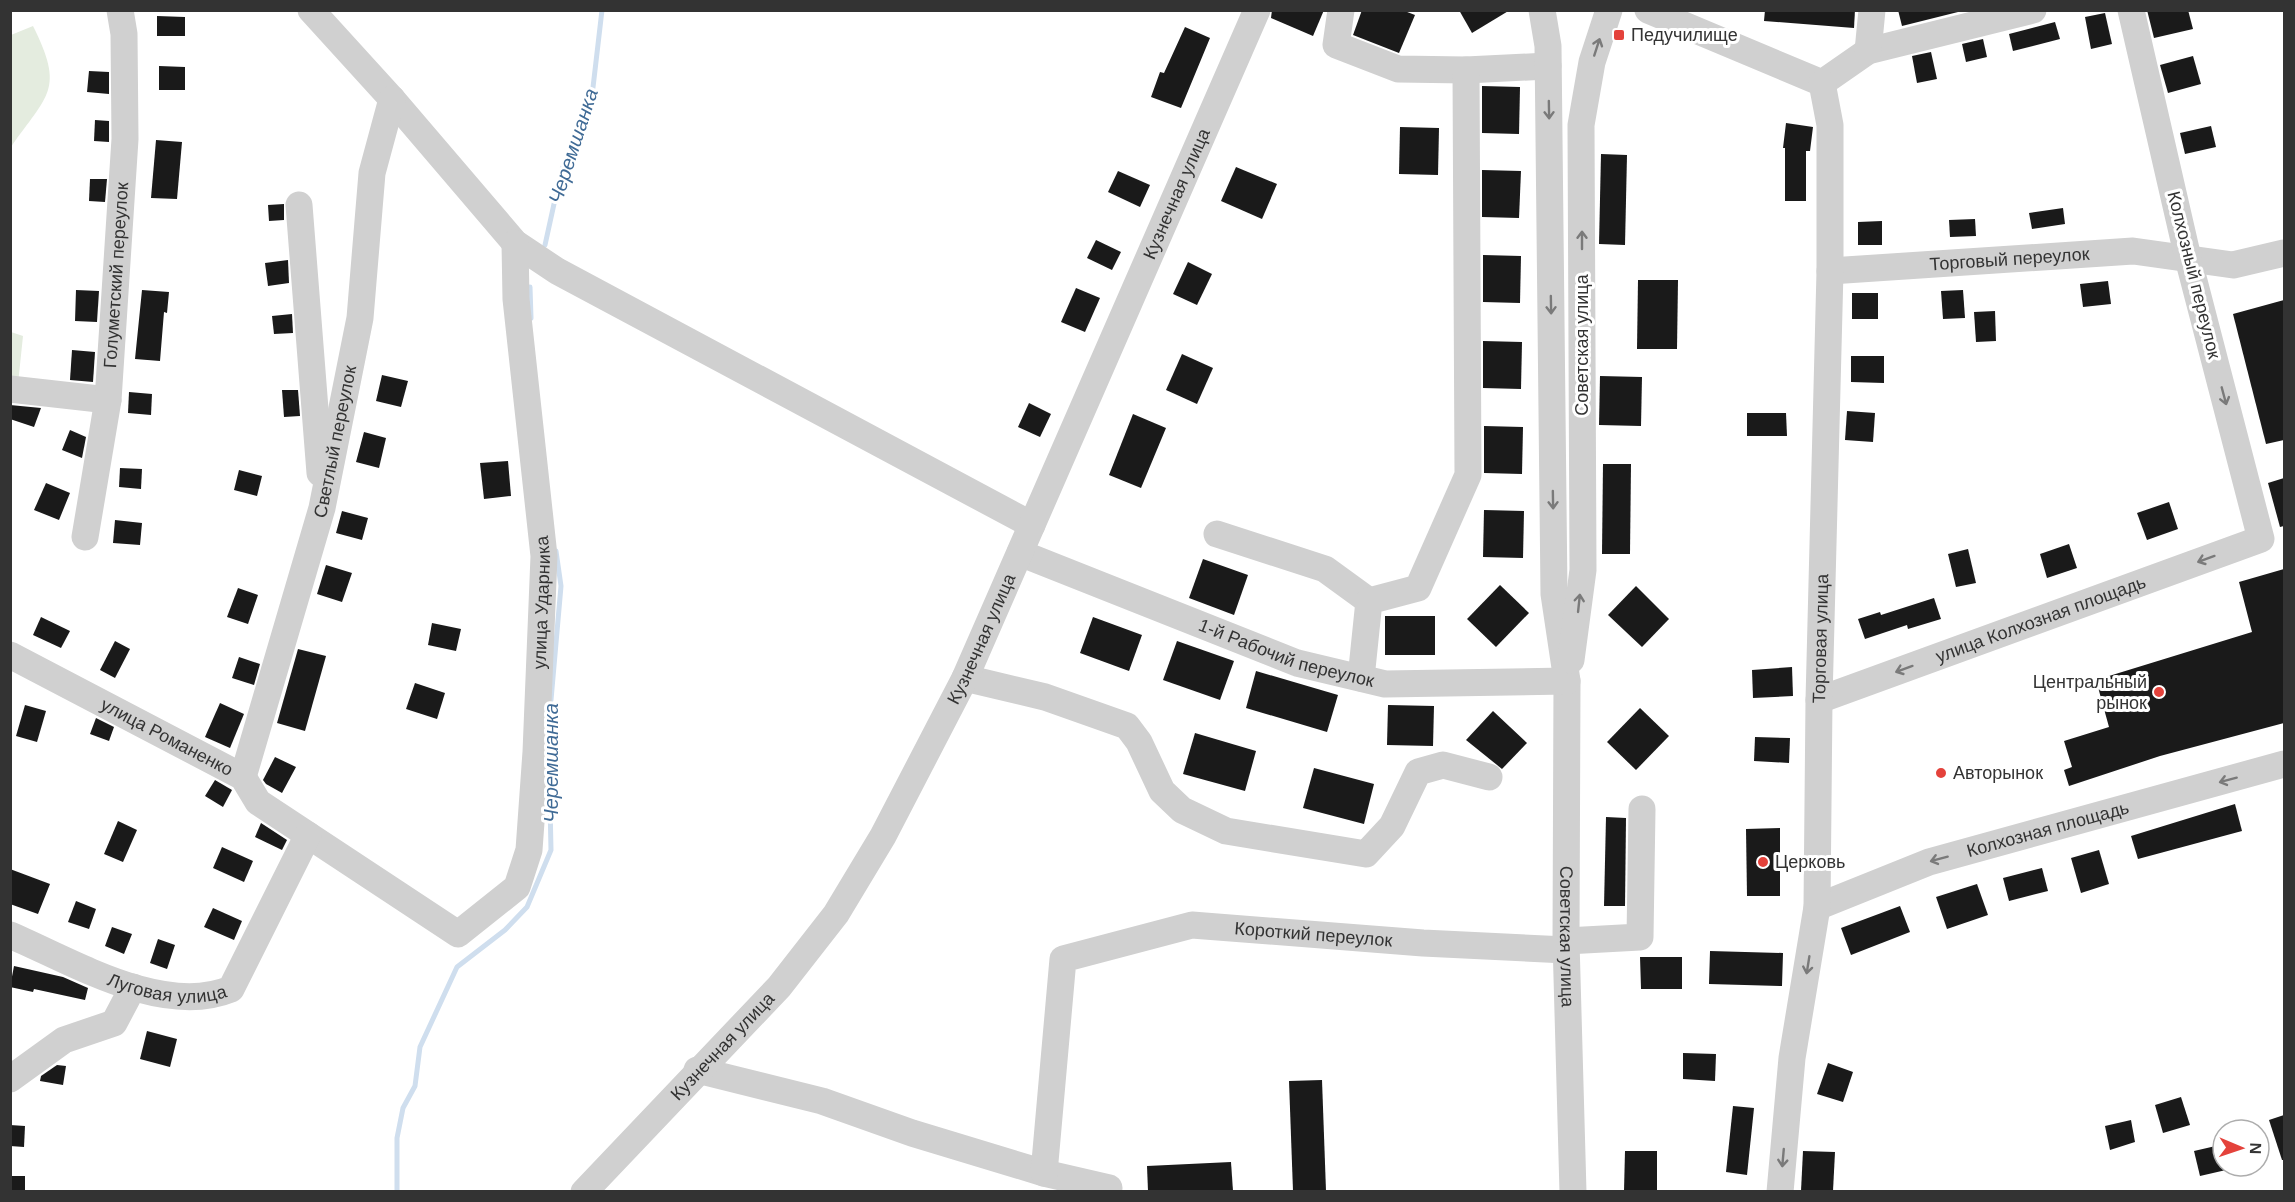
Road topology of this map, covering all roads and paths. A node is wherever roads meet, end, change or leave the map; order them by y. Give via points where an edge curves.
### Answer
1 (120, 10) edge
2 (311, 10) edge
3 (1257, 10) edge
4 (1341, 10) edge
5 (1542, 10) edge
6 (1609, 10) edge
7 (1648, 10) edge
8 (1872, 10) edge
9 (2033, 10) edge
10 (2131, 10) edge
11 (1868, 51) junction
12 (1548, 66) junction
13 (1466, 70) junction
14 (1822, 83) junction
15 (392, 99) junction
16 (299, 205) dead end
17 (515, 243) junction
18 (2284, 253) edge
19 (2188, 258) junction
20 (1830, 271) junction
21 (10, 389) edge
22 (108, 400) junction
23 (322, 508) junction
24 (1032, 525) junction
25 (1217, 534) dead end
26 (85, 537) dead end
27 (2261, 539) joint
28 (1020, 553) junction
29 (1369, 601) junction
30 (10, 655) edge
31 (965, 678) junction
32 (1361, 678) junction
33 (1567, 681) junction
34 (1819, 700) junction
35 (2284, 764) edge
36 (243, 777) junction
37 (1489, 777) dead end
38 (1642, 809) dead end
39 (308, 835) junction
40 (1817, 907) junction
41 (458, 934) joint
42 (10, 935) edge
43 (1566, 945) junction
44 (133, 987) junction
45 (697, 1070) junction
46 (10, 1079) edge
47 (1044, 1173) junction
48 (1109, 1188) dead end
49 (584, 1191) edge
50 (1573, 1191) edge
51 (1780, 1191) edge

1 - 22 street, Голуметский переулок via 124,34 125,139
2 - 15 street
3 - 24 street, Кузнечная улица
4 - 13 street via 1336,45 1398,69
5 - 12 street, Советская улица
33 -> 6 street, Советская улица via 1583,570 1581,125 1592,62
7 - 14 street
8 - 11 street
9 - 11 street
10 - 19 street, Колхозный переулок
11 - 14 street
12 - 13 street
12 -> 33 street, Советская улица via 1554,594
13 - 29 street via 1468,476 1418,588
14 - 20 street, Торговая улица via 1830,125
15 - 17 street
15 - 23 street, Светлый переулок via 372,173 360,318
16 - 23 street
17 - 24 street via 557,271
17 - 41 street, улица Ударника via 516,299 544,556 529,850 517,887
18 - 19 street, Торговый переулок via 2233,265
19 - 20 street, Торговый переулок via 2133,251
19 -> 27 street, Колхозный переулок
20 - 34 street, Торговая улица
21 - 22 street
22 - 26 street, Голуметский переулок
23 - 36 street, Светлый переулок
24 - 28 street, Кузнечная улица
25 - 29 street via 1326,569
27 -> 34 street, улица Колхозная площадь
28 - 31 street, Кузнечная улица
28 - 32 street, 1-й Рабочий переулок via 1297,663
29 - 32 street
30 - 36 street, улица Романенко
31 - 37 street via 1045,697 1127,726 1162,791 1182,810 1226,831 1366,854 1392,826 1418,772 1443,765
31 - 45 street, Кузнечная улица via 883,836 836,914 779,987
32 - 33 street, 1-й Рабочий переулок via 1385,684
33 - 43 street, Советская улица
34 - 40 street, Торговая улица
35 -> 40 street, Колхозная площадь via 1929,862
36 - 39 street, улица Романенко via 258,802
38 - 43 street, Короткий переулок via 1640,937
39 - 41 street, улица Романенко
39 - 44 street, Луговая улица via 231,989 213,997 194,997
40 -> 51 street, Торговая улица via 1792,1058
42 - 44 street, Луговая улица
43 - 47 street, Короткий переулок via 1424,943 1192,925 1063,959
43 - 50 street, Советская улица
44 - 46 street via 114,1023 64,1040
45 - 47 street via 822,1101
45 - 49 street, Кузнечная улица
47 - 48 street

